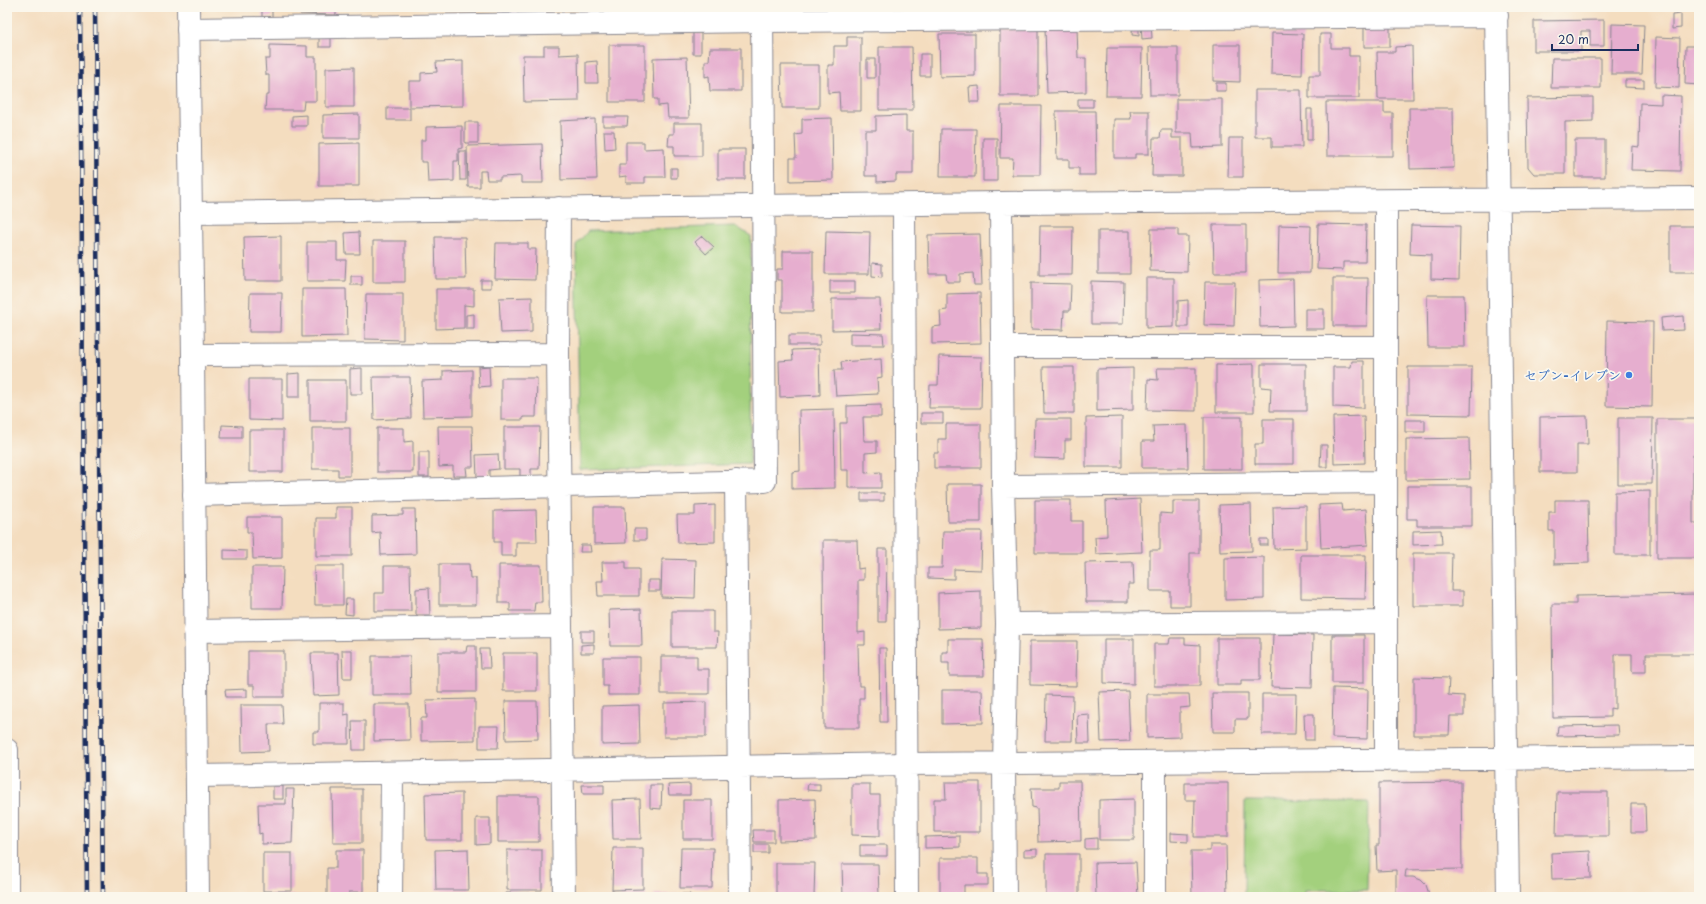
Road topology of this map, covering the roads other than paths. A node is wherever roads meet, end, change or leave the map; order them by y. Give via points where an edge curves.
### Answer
1 (188, 7) edge
2 (1496, 11) edge
3 (762, 14) edge
4 (188, 29) junction
5 (1699, 198) edge
6 (1500, 199) junction
7 (1386, 201) junction
8 (1001, 203) junction
9 (904, 205) junction
10 (764, 207) junction
11 (559, 208) junction
12 (190, 213) junction
13 (1003, 347) junction
14 (1386, 347) junction
15 (558, 354) junction
16 (193, 355) junction
17 (736, 481) junction
18 (1386, 482) junction
19 (559, 485) junction
20 (1003, 486) junction
21 (194, 495) junction
22 (1386, 622) junction
23 (1007, 624) junction
24 (561, 626) junction
25 (195, 631) junction
26 (7, 750) edge
27 (1699, 757) edge
28 (1386, 760) junction
29 (1505, 760) junction
30 (1155, 762) junction
31 (906, 764) junction
32 (1004, 764) junction
33 (740, 767) junction
34 (564, 769) junction
35 (392, 773) junction
36 (198, 776) junction
37 (7, 897) edge
38 (198, 897) edge
39 (391, 897) edge
40 (564, 897) edge
41 (740, 897) edge
42 (907, 897) edge
43 (1005, 897) edge
44 (1155, 897) edge
45 (1508, 897) edge

1 - 4 street
2 - 3 street
2 - 6 street
3 - 4 street
3 - 10 street
4 - 12 street
5 - 6 street
6 - 7 street
6 - 29 street
7 - 8 street
7 - 14 street
8 - 9 street
8 - 13 street
9 - 10 street
9 - 31 street
10 - 11 street
10 - 17 street via 765,481
11 - 12 street
11 - 15 street
12 - 16 street
13 - 14 street
13 - 20 street
14 - 18 street
15 - 16 street
15 - 19 street
16 - 21 street
17 - 19 street
17 - 33 street
18 - 20 street
18 - 22 street
19 - 21 street
19 - 24 street
20 - 23 street
21 - 25 street
22 - 23 street
22 - 28 street
23 - 32 street
24 - 25 street
24 - 34 street
25 - 36 street
26 - 37 street
27 - 29 street
28 - 29 street
28 - 30 street
29 - 45 street
30 - 32 street
30 - 44 street
31 - 32 street
31 - 33 street
31 - 42 street
32 - 43 street
33 - 34 street
33 - 41 street
34 - 35 street
34 - 40 street
35 - 36 street
35 - 39 street
36 - 38 street

